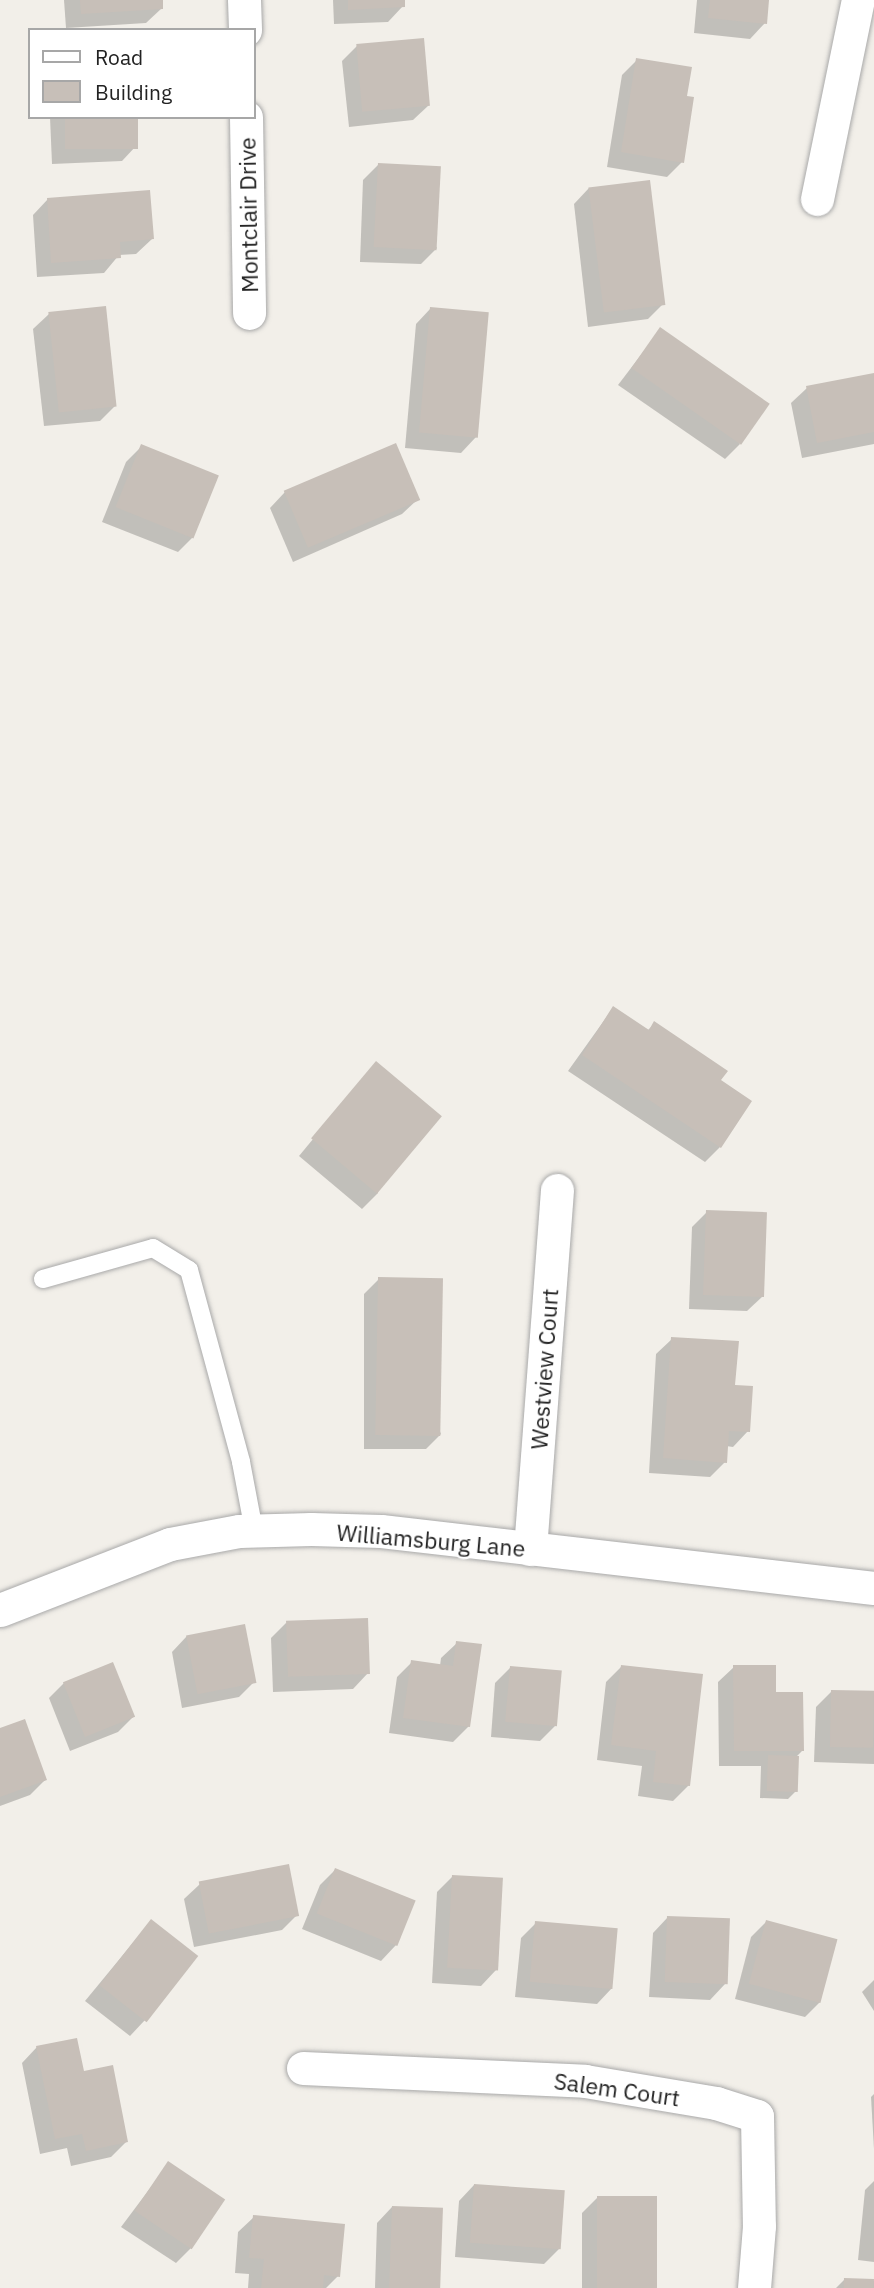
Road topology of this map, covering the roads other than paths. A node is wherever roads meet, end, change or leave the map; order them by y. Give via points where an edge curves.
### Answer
1 (244, 0) edge
2 (858, 0) edge
3 (244, 28) edge
4 (246, 119) edge
5 (817, 199) dead end
6 (249, 313) dead end
7 (557, 1190) dead end
8 (43, 1279) dead end
9 (254, 1531) junction
10 (530, 1549) junction
11 (874, 1588) edge
12 (0, 1610) edge
13 (303, 2067) dead end
14 (754, 2288) edge

1 - 3 street
2 - 5 street
4 - 6 street, Montclair Drive
7 - 10 street, Westview Court
8 - 9 lane via 153,1248 190,1270 241,1462
9 - 10 street, Williamsburg Lane via 381,1531
9 - 12 street, Williamsburg Lane via 170,1544
10 - 11 street, Williamsburg Lane
13 - 14 street, Salem Court via 585,2081 716,2103 757,2116 759,2227

